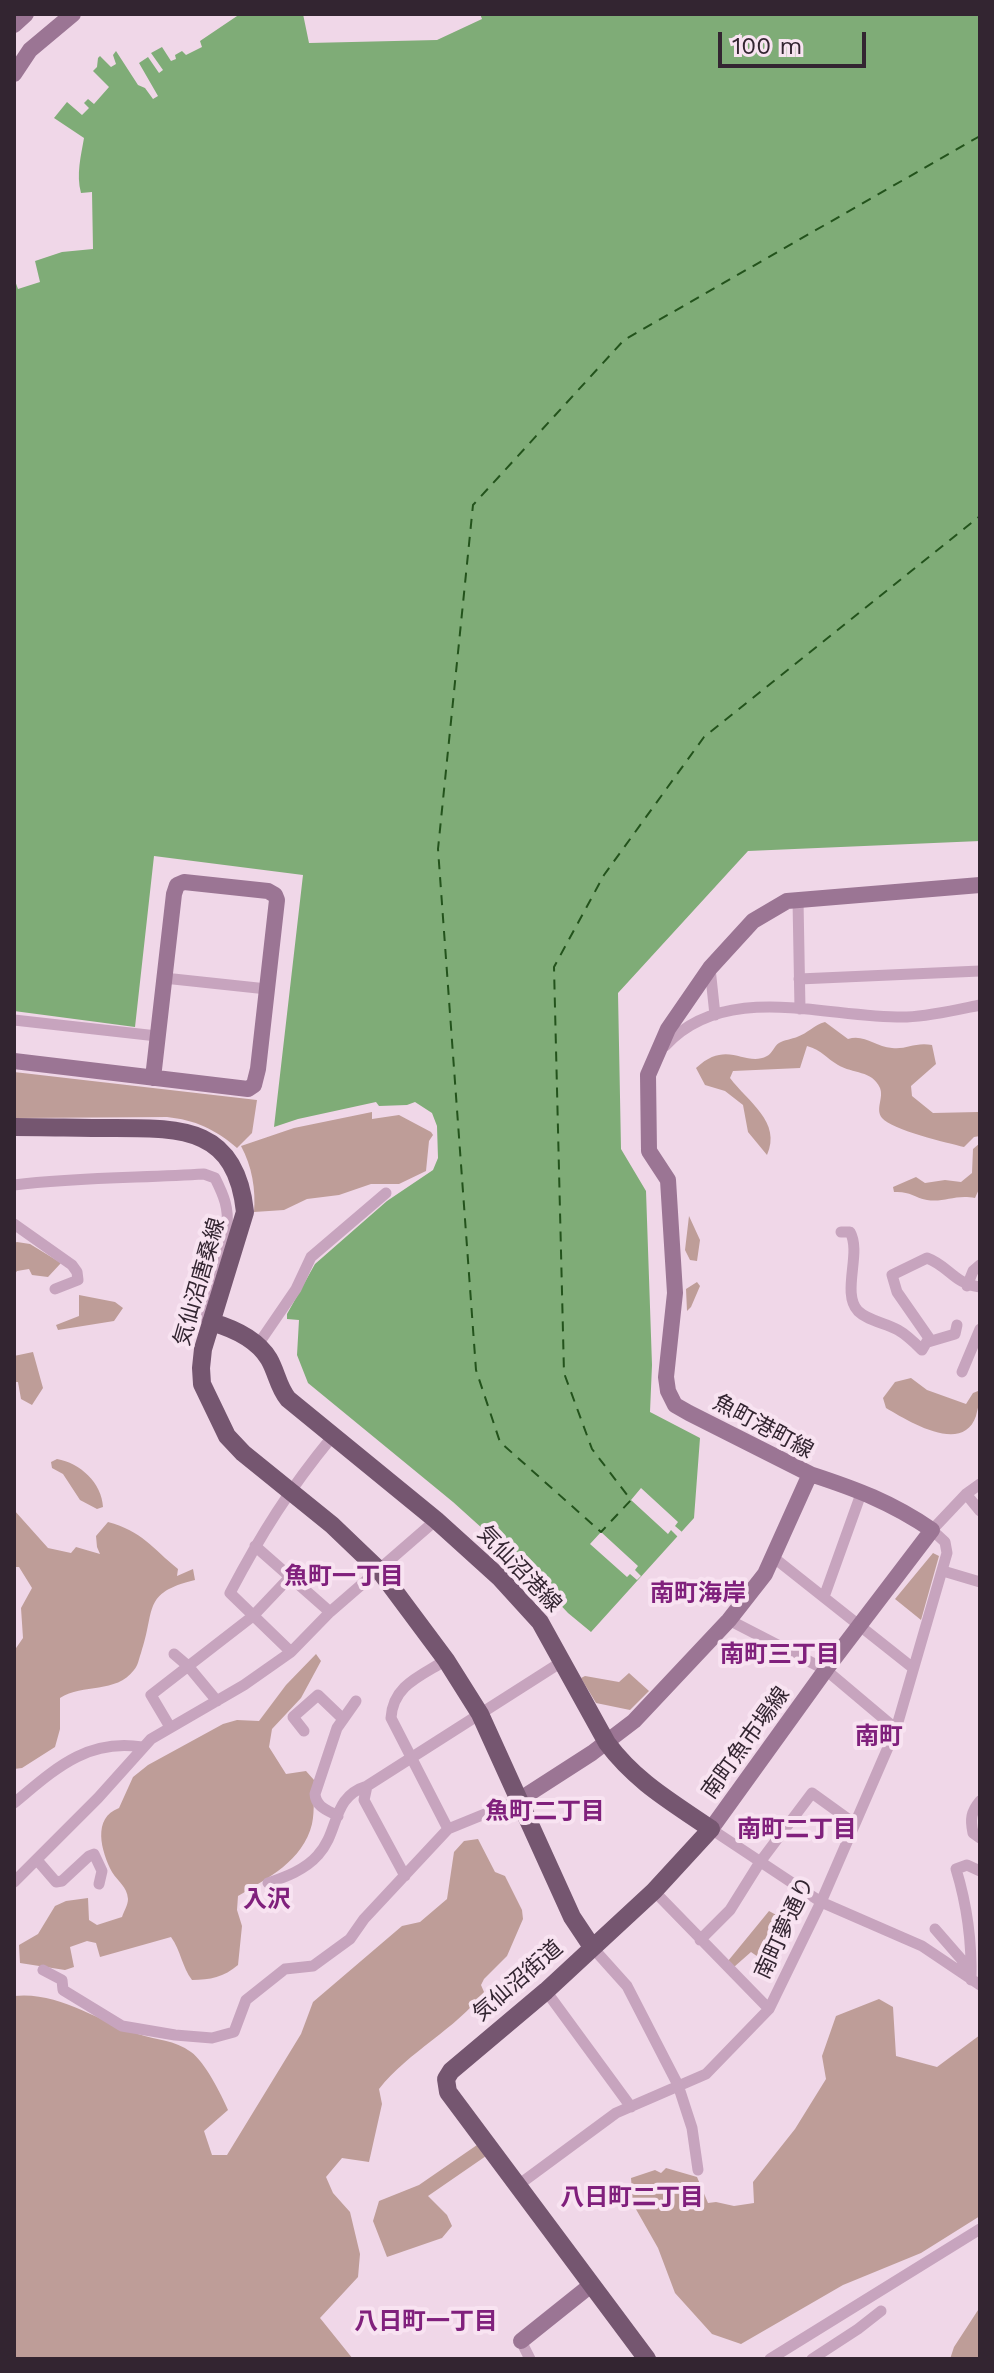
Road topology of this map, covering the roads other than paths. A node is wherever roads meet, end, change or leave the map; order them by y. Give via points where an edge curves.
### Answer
1 (26, 14) edge
2 (73, 14) edge
3 (14, 25) edge
4 (14, 74) edge
5 (980, 885) edge
6 (798, 900) junction
7 (710, 968) junction
8 (980, 971) edge
9 (164, 978) junction
10 (799, 979) junction
11 (267, 989) junction
12 (980, 1005) edge
13 (800, 1009) junction
14 (715, 1015) junction
15 (14, 1020) edge
16 (157, 1036) junction
17 (654, 1058) junction
18 (14, 1061) edge
19 (153, 1078) junction
20 (14, 1127) edge
21 (14, 1185) edge
22 (386, 1193) dead end
23 (14, 1224) edge
24 (841, 1232) dead end
25 (980, 1265) edge
26 (967, 1286) junction
27 (980, 1287) edge
28 (55, 1289) dead end
29 (211, 1322) junction
30 (957, 1325) dead end
31 (980, 1329) edge
32 (928, 1342) junction
33 (257, 1346) junction
34 (962, 1372) dead end
35 (332, 1437) junction
36 (810, 1474) junction
37 (980, 1484) edge
38 (289, 1490) junction
39 (862, 1491) junction
40 (966, 1494) junction
41 (980, 1511) edge
42 (436, 1520) junction
43 (932, 1530) junction
44 (255, 1546) junction
45 (773, 1557) junction
46 (379, 1570) junction
47 (943, 1571) junction
48 (290, 1577) junction
49 (980, 1582) edge
50 (824, 1597) junction
51 (330, 1612) junction
52 (253, 1616) junction
53 (729, 1620) junction
54 (860, 1626) junction
55 (291, 1652) junction
56 (174, 1654) dead end
57 (446, 1660) junction
58 (563, 1661) junction
59 (188, 1666) junction
60 (913, 1668) junction
61 (826, 1670) junction
62 (217, 1701) junction
63 (356, 1701) dead end
64 (480, 1714) junction
65 (342, 1718) junction
66 (170, 1727) junction
67 (896, 1729) junction
68 (304, 1731) dead end
69 (607, 1743) junction
70 (142, 1747) junction
71 (413, 1758) junction
72 (367, 1786) junction
73 (519, 1800) junction
74 (980, 1801) edge
75 (14, 1803) edge
76 (338, 1816) junction
77 (855, 1824) junction
78 (448, 1829) junction
79 (711, 1829) junction
80 (980, 1838) edge
81 (37, 1860) junction
82 (760, 1862) junction
83 (980, 1871) edge
84 (405, 1876) junction
85 (14, 1882) edge
86 (268, 1883) dead end
87 (99, 1884) dead end
88 (654, 1891) junction
89 (821, 1902) junction
90 (935, 1929) dead end
91 (700, 1940) junction
92 (592, 1947) junction
93 (43, 1970) dead end
94 (975, 1982) edge
95 (546, 1991) junction
96 (769, 2009) junction
97 (678, 2085) junction
98 (631, 2107) junction
99 (698, 2170) dead end
100 (517, 2186) junction
101 (980, 2229) edge
102 (591, 2285) junction
103 (881, 2311) dead end
104 (521, 2341) joint
105 (530, 2359) edge
106 (647, 2359) edge
107 (770, 2359) edge
108 (812, 2359) edge

1 - 3 street
2 - 4 street via 30,50
5 - 6 street
6 - 7 street via 753,921
6 - 10 street
7 - 14 street
7 - 17 street
8 - 10 street
9 - 11 street
9 - 11 street via 174,894 184,882 275,895
9 - 16 street
10 - 13 street
11 - 19 street via 254,1085 248,1089
12 - 13 street via 907,1017
13 - 14 street
14 - 17 street via 671,1039
15 - 16 street
16 - 19 street
17 - 36 street, 魚町港町線 via 648,1075 649,1151 668,1180 675,1293 668,1391 675,1405
18 - 19 street
20 - 29 main road, 気仙沼唐桑線 via 170,1128 205,1139 226,1155 245,1212
21 - 29 street via 204,1174 215,1178 228,1214 200,1315
22 - 33 street via 311,1257
23 - 28 street via 77,1272 78,1280
24 - 32 street via 850,1232 855,1240 852,1287 861,1314 899,1330 922,1350
25 - 26 street
26 - 27 street
26 - 32 street via 927,1258 892,1275 897,1292 927,1331
29 - 33 main road
29 - 38 main road, 気仙沼唐桑線 via 202,1384 220,1424 243,1453
30 - 32 street via 955,1334
31 - 34 street
33 - 35 main road, 気仙沼港線 via 288,1399
35 - 38 street
35 - 42 main road, 気仙沼港線
36 - 39 street
36 - 45 street, 魚町港町線
37 - 40 street
38 - 44 street
38 - 46 main road, 気仙沼唐桑線
39 - 43 street
39 - 50 street
40 - 41 street
40 - 43 street
42 - 46 street
42 - 58 main road, 気仙沼港線 via 520,1599
43 - 47 street, 南町夢通り via 945,1542
43 - 54 street, 南町魚市場線
44 - 48 street
44 - 52 street via 230,1593
45 - 50 street
45 - 53 street, 魚町港町線
46 - 51 street
46 - 57 main road, 気仙沼街道
47 - 49 street
47 - 60 street, 南町夢通り
48 - 51 street
48 - 52 street
50 - 54 street
51 - 55 street
52 - 55 street
52 - 59 street
53 - 61 street
53 - 69 street, 魚町港町線 via 656,1700
54 - 60 street
54 - 61 street, 南町魚市場線
55 - 62 street
56 - 59 street
57 - 64 main road, 気仙沼街道
57 - 71 street via 399,1690 392,1704 391,1718
58 - 64 street
58 - 69 main road, 気仙沼港線
59 - 62 street
59 - 66 street via 151,1695
60 - 67 street, 南町夢通り
61 - 67 street
61 - 79 street, 南町魚市場線
62 - 66 street
63 - 65 street
64 - 71 street
64 - 73 main road, 気仙沼街道
65 - 68 street via 318,1695 293,1717
65 - 76 street via 315,1794 321,1807
66 - 70 street
67 - 77 street, 南町夢通り
69 - 73 street, 魚町港町線
69 - 79 main road, 気仙沼港線 via 635,1777
70 - 75 street via 93,1749 74,1757
70 - 81 street
71 - 72 street
71 - 78 street
72 - 76 street via 341,1802
72 - 84 street via 364,1800
73 - 78 street
73 - 92 main road, 気仙沼街道 via 572,1917
74 - 80 street via 970,1821
76 - 86 street via 318,1855 292,1875
77 - 82 street via 812,1793
77 - 89 street, 南町夢通り
78 - 84 street
79 - 82 street
79 - 88 main road
81 - 85 street
81 - 87 street via 56,1882 94,1854 102,1871
82 - 89 street
82 - 91 street via 730,1910
83 - 94 street via 967,1865 956,1869 965,1898
84 - 93 street via 350,1939 313,1966 285,1969 264,1984 246,2000 234,2032 212,2038 122,2026 63,1990 62,1980
88 - 91 street
88 - 92 main road
89 - 94 street via 922,1946
89 - 96 street, 南町夢通り
90 - 94 street
91 - 96 street
92 - 95 main road, 気仙沼街道
92 - 97 street via 627,1986
95 - 98 street
95 - 100 main road, 気仙沼街道 via 446,2079 448,2092
96 - 97 street, 南町夢通り via 706,2074
97 - 98 street, 南町夢通り
97 - 99 street
98 - 100 street, 南町夢通り
100 - 102 main road, 気仙沼街道
101 - 107 street
102 - 104 street
102 - 106 main road, 気仙沼街道
103 - 108 street
104 - 105 street

